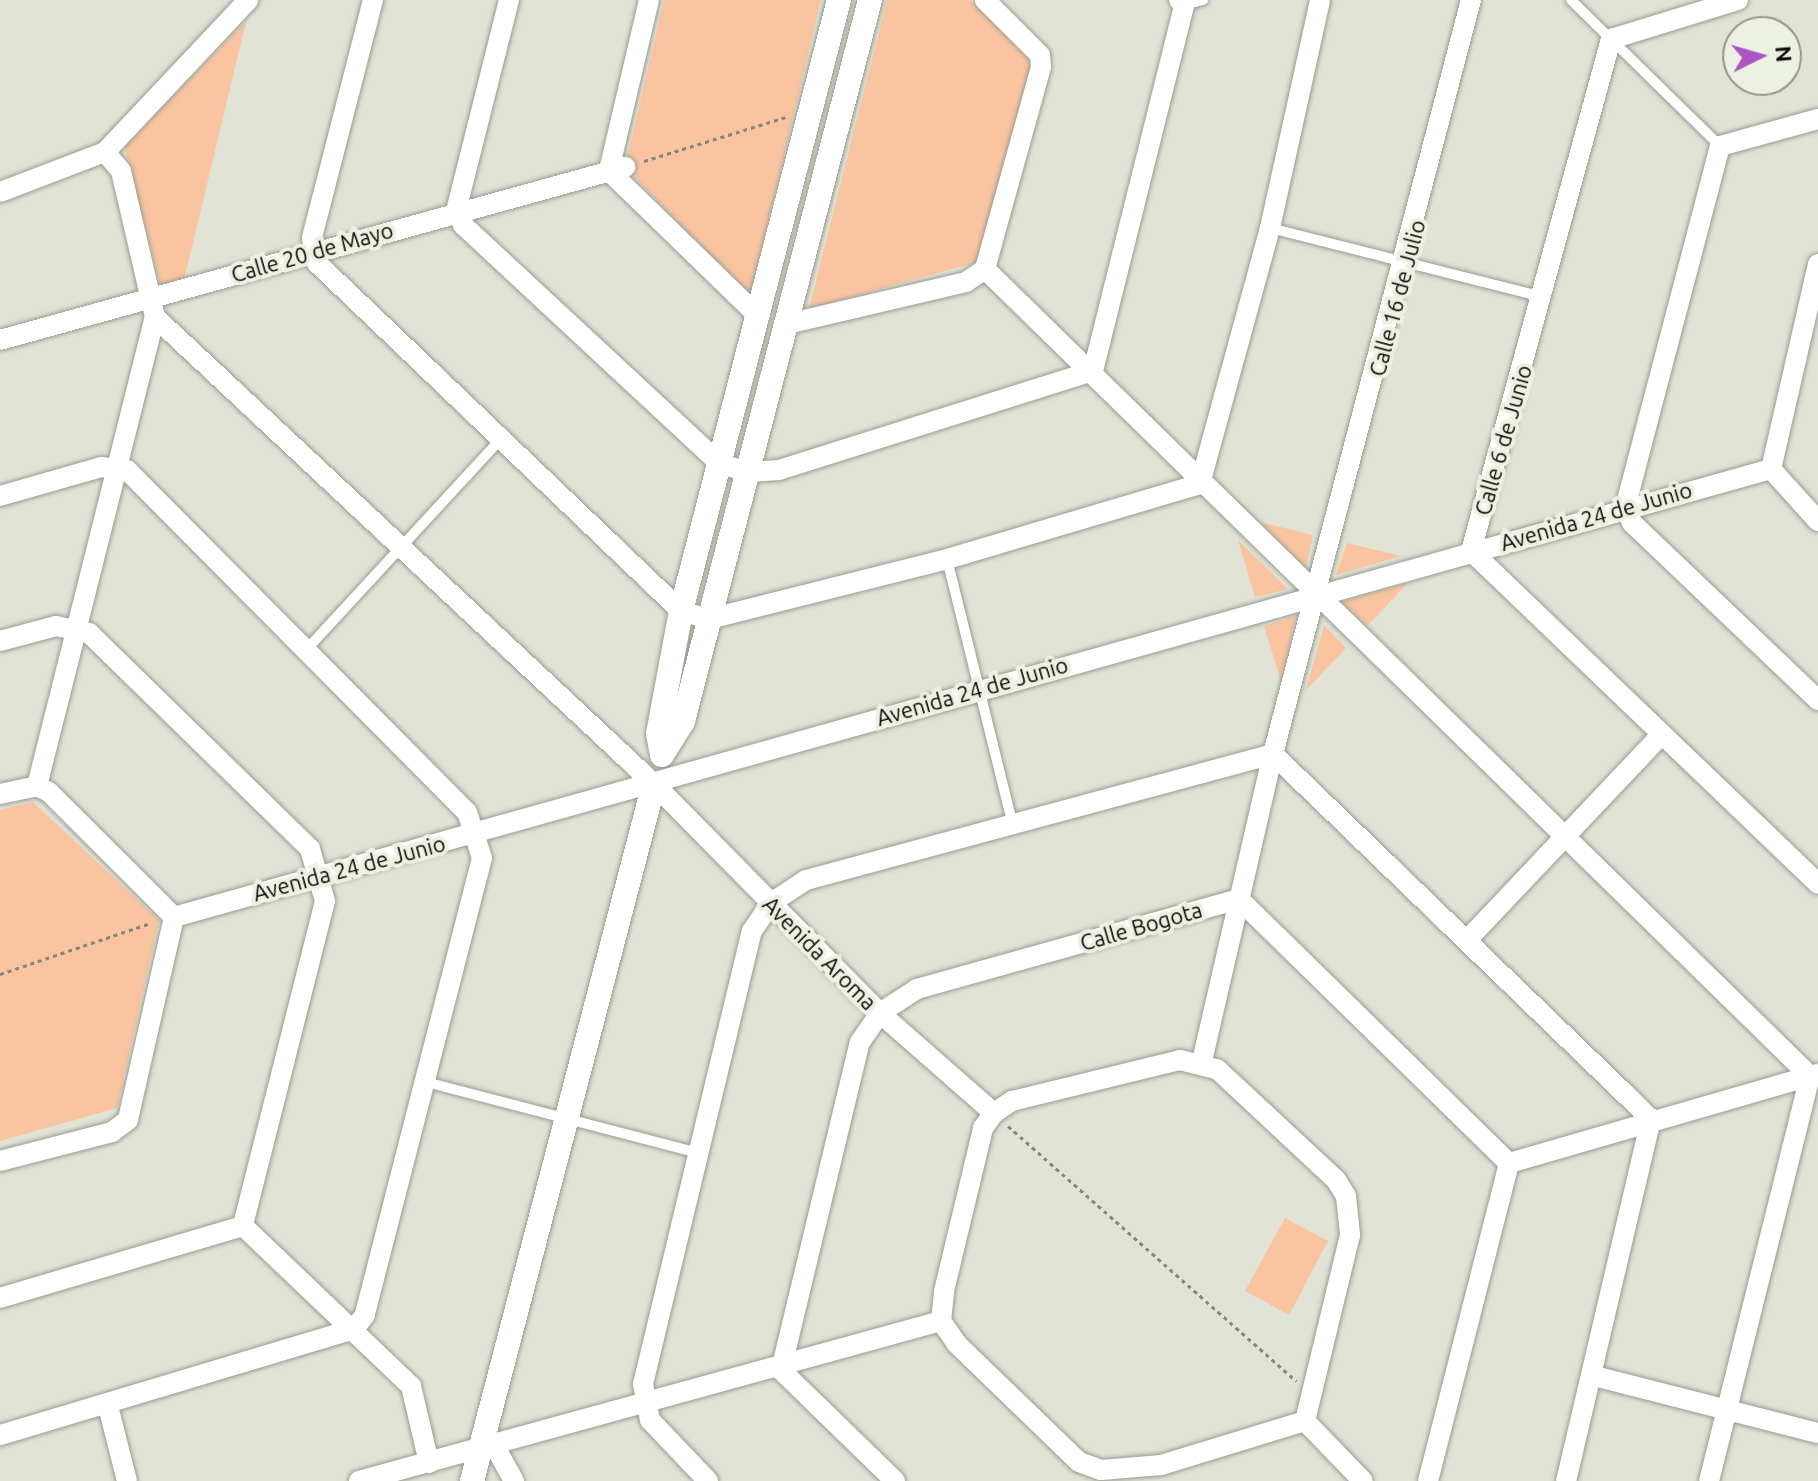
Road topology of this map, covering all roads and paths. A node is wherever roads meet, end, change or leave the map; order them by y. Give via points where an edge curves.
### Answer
1 (248, 0) edge
2 (373, 0) edge
3 (509, 0) edge
4 (649, 0) edge
5 (839, 0) edge
6 (870, 0) edge
7 (985, 0) edge
8 (1320, 0) edge
9 (1471, 0) edge
10 (1571, 0) edge
11 (1738, 0) edge
12 (1189, 2) edge
13 (1611, 39) junction
14 (811, 110) junction
15 (1818, 119) edge
16 (1720, 146) junction
17 (105, 152) junction
18 (617, 169) junction
19 (0, 192) edge
20 (456, 211) junction
21 (1270, 228) junction
22 (314, 252) junction
23 (1408, 259) junction
24 (1818, 264) edge
25 (985, 269) junction
26 (1544, 298) junction
27 (154, 307) junction
28 (759, 317) junction
29 (787, 324) junction
30 (0, 340) edge
31 (1093, 371) junction
32 (498, 442) junction
33 (720, 464) junction
34 (114, 465) junction
35 (1771, 469) junction
36 (749, 472) junction
37 (1200, 484) junction
38 (0, 496) edge
39 (1625, 507) junction
40 (1818, 521) edge
41 (403, 546) junction
42 (1471, 551) junction
43 (947, 559) junction
44 (1318, 595) junction
45 (681, 611) junction
46 (709, 619) junction
47 (76, 627) junction
48 (0, 641) edge
49 (307, 649) junction
50 (978, 688) junction
51 (1818, 700) edge
52 (1661, 735) junction
53 (1273, 754) junction
54 (662, 755) junction
55 (654, 784) junction
56 (37, 786) junction
57 (0, 794) edge
58 (1012, 822) junction
59 (479, 833) junction
60 (1562, 836) junction
61 (323, 874) junction
62 (1818, 884) edge
63 (1239, 899) junction
64 (771, 903) junction
65 (174, 917) junction
66 (1469, 938) junction
67 (0, 974) edge
68 (880, 1013) junction
69 (1202, 1061) junction
70 (426, 1082) junction
71 (1813, 1085) edge
72 (994, 1113) junction
73 (567, 1119) junction
74 (1651, 1119) junction
75 (698, 1153) junction
76 (0, 1161) edge
77 (1509, 1163) junction
78 (243, 1226) junction
79 (0, 1298) edge
80 (941, 1321) junction
81 (354, 1329) junction
82 (781, 1370) junction
83 (1594, 1376) junction
84 (1314, 1396) junction
85 (108, 1406) junction
86 (642, 1407) junction
87 (1728, 1411) junction
88 (1305, 1421) junction
89 (1818, 1433) edge
90 (0, 1435) edge
91 (488, 1447) junction
92 (429, 1463) junction
93 (127, 1481) edge
94 (359, 1481) edge
95 (472, 1481) edge
96 (514, 1481) edge
97 (708, 1481) edge
98 (895, 1481) edge
99 (1363, 1481) edge
100 (1428, 1481) edge
101 (1566, 1481) edge
102 (1709, 1481) edge

1 - 17 street
2 - 22 street
3 - 20 street
4 - 18 street
5 - 14 street
6 - 29 street
7 - 25 street via 1040,55 1041,67
8 - 21 street
9 - 23 street, Calle 16 de Julio
10 - 13 lane
11 - 13 street
12 - 31 street
13 - 16 lane
13 - 26 street, Calle 6 de Junio
14 - 18 path
14 - 28 street
15 - 16 street
16 - 39 street
17 - 19 street
17 - 27 street via 121,171
18 - 20 street, Calle 20 de Mayo
18 - 28 street
20 - 22 street, Calle 20 de Mayo
20 - 33 street
21 - 23 lane
21 - 37 street
22 - 27 street, Calle 20 de Mayo
22 - 32 street via 317,263
23 - 26 lane
23 - 44 street, Calle 16 de Julio
24 - 35 street
25 - 29 street via 966,282
25 - 31 street
26 - 42 street, Calle 6 de Junio
27 - 30 street, Calle 20 de Mayo
27 - 34 street
27 - 41 street, Avenida Aroma
28 - 33 street
29 - 36 street
31 - 36 street via 779,470
31 - 37 street
32 - 41 lane
32 - 45 street
33 - 36 street
33 - 45 street
34 - 38 street
34 - 47 street
34 - 49 street
35 - 39 street, Avenida 24 de Junio
35 - 40 street
36 - 46 street
37 - 43 street
37 - 44 street
39 - 42 street, Avenida 24 de Junio
39 - 51 street via 1632,523
41 - 49 lane
41 - 55 street, Avenida Aroma
42 - 44 street, Avenida 24 de Junio
42 - 52 street
43 - 46 street
43 - 50 lane
44 - 50 street, Avenida 24 de Junio
44 - 53 street, Calle 16 de Julio
44 - 60 street
45 - 46 street
45 - 54 street via 658,734
46 - 54 street via 683,721
47 - 48 street
47 - 56 street
47 - 61 street via 310,849
49 - 59 street via 467,812
50 - 55 street, Avenida 24 de Junio
50 - 58 lane
52 - 60 street
52 - 62 street
53 - 58 street
53 - 63 street, Calle 16 de Julio
53 - 66 street
54 - 55 street
55 - 59 street, Avenida 24 de Junio
55 - 64 street, Avenida Aroma
55 - 73 street
56 - 57 street
56 - 65 street
58 - 64 street via 806,880
59 - 61 street, Avenida 24 de Junio
59 - 70 street via 482,858
60 - 66 street
60 - 71 street
61 - 65 street, Avenida 24 de Junio
61 - 78 street via 325,901
63 - 68 street, Calle Bogota via 917,989
63 - 69 street, Calle 16 de Julio
63 - 77 street
64 - 68 street, Avenida Aroma
64 - 75 street via 752,931
65 - 67 path
65 - 76 street via 128,1120 112,1132
66 - 74 street
68 - 72 street, Avenida Aroma
68 - 82 street, Calle Bogota via 860,1042
69 - 72 street via 1180,1060 1012,1101
69 - 84 street via 1346,1196 1350,1235
70 - 73 lane
70 - 81 street via 365,1315
71 - 74 street
71 - 87 street
72 - 80 street via 983,1128
72 - 84 path
73 - 75 lane
73 - 91 street
74 - 77 street
74 - 83 street
75 - 86 street
77 - 100 street
78 - 79 street
78 - 81 street
80 - 82 street
80 - 88 street via 1079,1462 1101,1470 1161,1465
81 - 85 street
81 - 92 street via 411,1386
82 - 86 street
82 - 98 street
83 - 87 street
83 - 101 street
84 - 88 street
85 - 90 street
85 - 93 street
86 - 91 street
86 - 97 street
87 - 89 street
87 - 102 street
88 - 99 street
91 - 92 street
91 - 95 street
91 - 96 street
92 - 94 street

